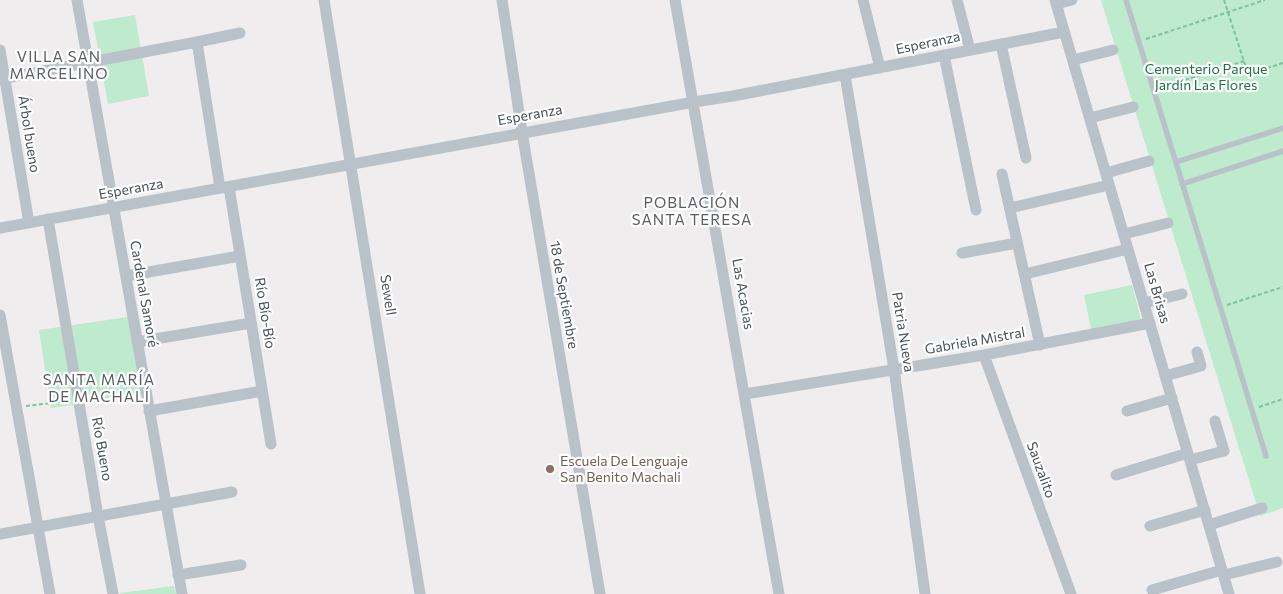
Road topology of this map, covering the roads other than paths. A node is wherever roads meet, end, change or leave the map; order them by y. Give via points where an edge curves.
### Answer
1 (76, 0) edge
2 (324, 0) edge
3 (502, 0) edge
4 (676, 0) edge
5 (863, 0) edge
6 (956, 0) edge
7 (1072, 0) edge
8 (1126, 0) edge
9 (1056, 2) edge
10 (1064, 32) junction
11 (240, 33) dead end
12 (197, 42) junction
13 (1001, 44) junction
14 (0, 50) edge
15 (970, 50) junction
16 (1112, 50) dead end
17 (944, 55) junction
18 (1073, 60) junction
19 (87, 63) junction
20 (880, 68) junction
21 (846, 75) junction
22 (2, 78) edge
23 (694, 102) junction
24 (1133, 107) dead end
25 (1090, 118) junction
26 (1283, 128) edge
27 (522, 132) junction
28 (1283, 152) edge
29 (1026, 158) dead end
30 (1149, 161) dead end
31 (352, 162) junction
32 (1176, 162) junction
33 (1106, 173) junction
34 (1002, 174) dead end
35 (1182, 184) junction
36 (1109, 185) junction
37 (225, 188) junction
38 (114, 208) junction
39 (1010, 208) junction
40 (976, 210) dead end
41 (48, 220) junction
42 (29, 223) junction
43 (1168, 223) dead end
44 (0, 228) edge
45 (1124, 234) junction
46 (1017, 243) junction
47 (1128, 249) junction
48 (962, 253) dead end
49 (240, 256) junction
50 (1024, 274) junction
51 (126, 276) junction
52 (1182, 294) dead end
53 (1144, 303) junction
54 (0, 315) edge
55 (251, 322) junction
56 (1150, 322) junction
57 (138, 342) junction
58 (1040, 345) junction
59 (1197, 352) dead end
60 (984, 355) junction
61 (894, 369) junction
62 (1165, 376) junction
63 (262, 391) junction
64 (745, 394) junction
65 (1172, 398) junction
66 (149, 411) junction
67 (1127, 411) dead end
68 (1215, 421) dead end
69 (271, 444) dead end
70 (1189, 456) junction
71 (1266, 456) dead end
72 (1116, 475) dead end
73 (232, 492) dead end
74 (165, 504) junction
75 (1262, 508) dead end
76 (1205, 510) junction
77 (98, 516) junction
78 (1209, 525) junction
79 (1150, 526) dead end
80 (38, 527) junction
81 (0, 534) edge
82 (1277, 562) dead end
83 (241, 564) dead end
84 (1223, 573) junction
85 (178, 575) junction
86 (1152, 590) dead end
87 (50, 594) edge
88 (113, 594) edge
89 (182, 594) edge
90 (420, 594) edge
91 (600, 594) edge
92 (779, 594) edge
93 (925, 594) edge
94 (1071, 594) edge
95 (1229, 594) edge

1 - 19 street, Cardenal Samoré
2 - 31 street, Sewell
3 - 27 street, 18 de Septiembre
4 - 23 street, Las Acacias
5 - 20 street
6 - 15 street
7 - 9 street
8 - 32 lane
9 - 10 street, Las Brisas
10 - 13 street, Esperanza
10 - 18 street, Las Brisas
11 - 12 street
12 - 19 street
12 - 37 street, Río Bío-Bío
13 - 15 street, Esperanza
13 - 29 street
14 - 22 street, Árbol bueno
15 - 17 street, Esperanza
16 - 18 street
17 - 20 street, Esperanza
17 - 40 street
18 - 25 street, Las Brisas
19 - 22 street
19 - 38 street, Cardenal Samoré
20 - 21 street, Esperanza
21 - 23 street, Esperanza
21 - 61 street, Patria Nueva
22 - 42 street, Árbol bueno
23 - 27 street, Esperanza
23 - 64 street, Las Acacias
24 - 25 street
25 - 33 street, Las Brisas
26 - 32 lane
27 - 31 street, Esperanza
27 - 91 street, 18 de Septiembre
28 - 35 lane
30 - 33 street
31 - 37 street, Esperanza
31 - 90 street, Sewell
32 - 35 lane
33 - 36 street, Las Brisas
34 - 39 street
35 - 71 lane
36 - 39 street
36 - 45 street, Las Brisas
37 - 38 street, Esperanza
37 - 49 street, Río Bío-Bío
38 - 41 street, Esperanza
38 - 51 street, Cardenal Samoré
39 - 46 street
41 - 42 street, Esperanza
41 - 77 street, Río Bueno
42 - 44 street, Esperanza
43 - 45 street
45 - 47 street, Las Brisas
46 - 48 street
46 - 50 street
47 - 50 street
47 - 53 street, Las Brisas
49 - 51 street
49 - 55 street, Río Bío-Bío
50 - 58 street
51 - 57 street, Cardenal Samoré
52 - 53 street
53 - 56 street, Las Brisas
54 - 80 street
55 - 57 street
55 - 63 street, Río Bío-Bío
56 - 58 street, Gabriela Mistral
56 - 62 street, Las Brisas
57 - 66 street, Cardenal Samoré
58 - 60 street, Gabriela Mistral
59 - 62 street via 1201,366
60 - 61 street, Gabriela Mistral
60 - 94 street, Sauzalito
61 - 64 street, Gabriela Mistral
61 - 93 street, Patria Nueva
62 - 65 street, Las Brisas
63 - 66 street
63 - 69 street, Río Bío-Bío
64 - 92 street, Las Acacias
65 - 67 street
65 - 70 street, Las Brisas
66 - 74 street, Cardenal Samoré
68 - 70 street via 1224,451
70 - 72 street
70 - 76 street, Las Brisas
73 - 74 street
74 - 77 street
74 - 85 street, Cardenal Samoré
75 - 78 street
76 - 78 street, Las Brisas
76 - 79 street
77 - 80 street
77 - 88 street, Río Bueno
78 - 84 street, Las Brisas
80 - 81 street
80 - 87 street
82 - 84 street
83 - 85 street
84 - 86 street
84 - 95 street, Las Brisas
85 - 89 street, Cardenal Samoré

